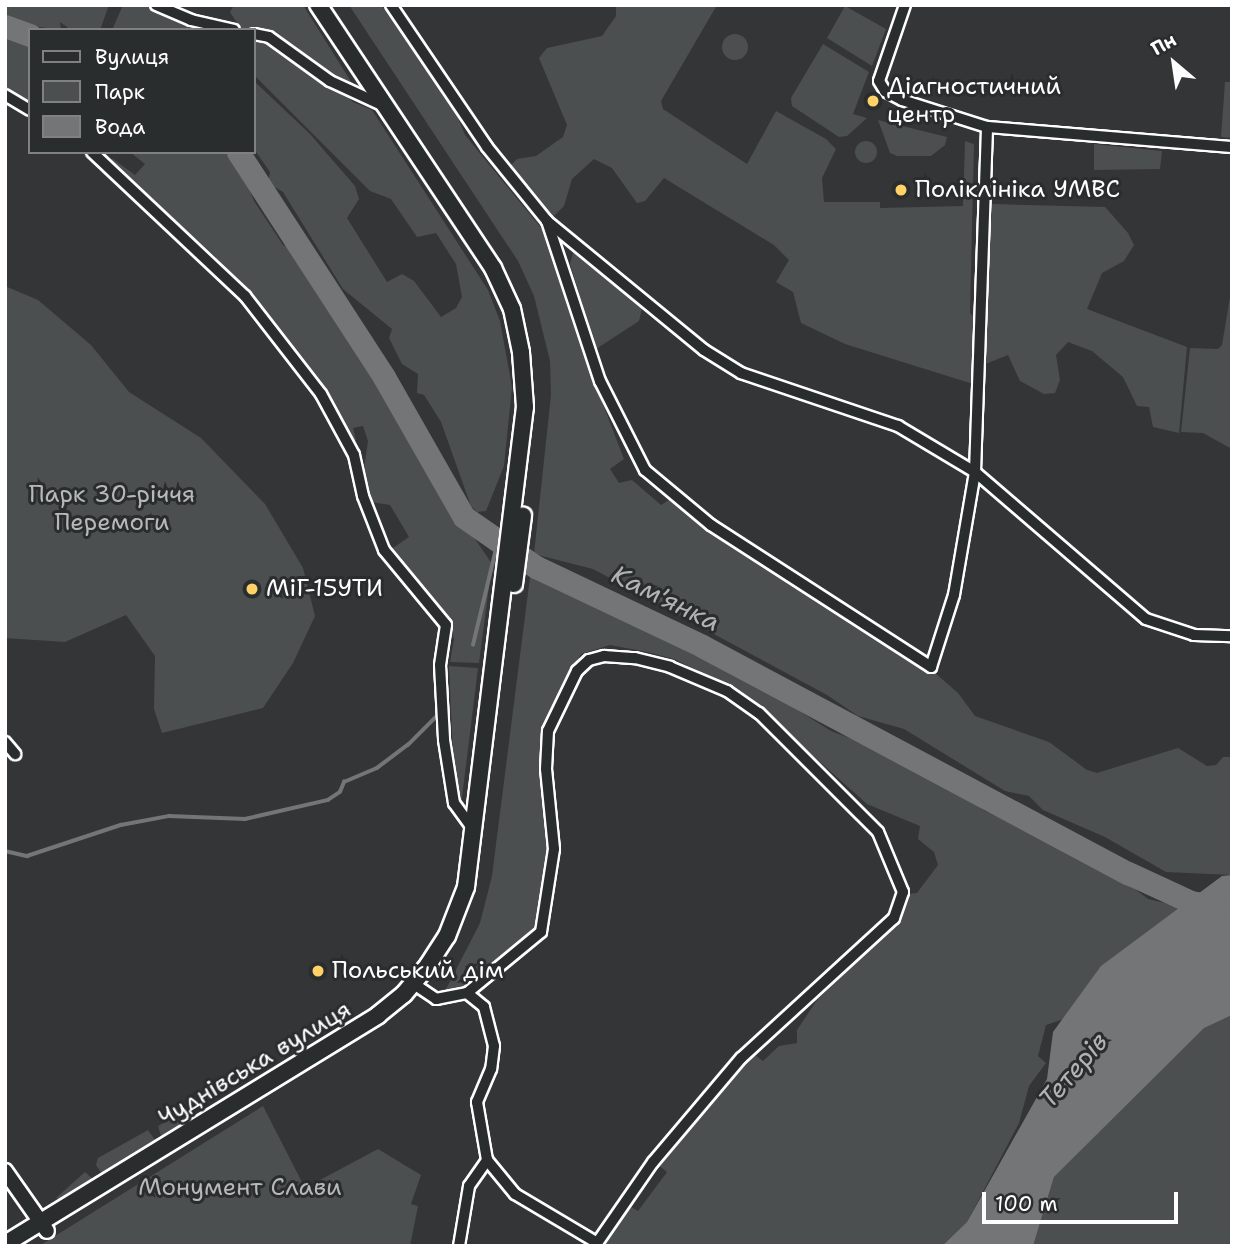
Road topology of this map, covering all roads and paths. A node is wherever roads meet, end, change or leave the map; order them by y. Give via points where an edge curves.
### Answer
1 (156, 5) edge
2 (318, 5) edge
3 (330, 5) edge
4 (391, 5) edge
5 (905, 5) edge
6 (225, 28) edge
7 (256, 34) edge
8 (5, 95) edge
9 (385, 106) junction
10 (28, 109) edge
11 (987, 127) junction
12 (1232, 147) edge
13 (94, 154) edge
14 (547, 221) junction
15 (523, 468) junction
16 (975, 472) junction
17 (505, 620) junction
18 (1232, 636) edge
19 (5, 742) edge
20 (15, 754) dead end
21 (474, 831) junction
22 (418, 988) junction
23 (467, 993) junction
24 (487, 1160) junction
25 (5, 1171) edge
26 (44, 1227) junction
27 (5, 1244) edge
28 (596, 1244) edge
29 (21, 1246) edge
30 (459, 1246) edge

1 - 6 street
2 - 9 main road
3 - 15 main road via 488,242 519,300 534,369
4 - 14 street via 487,148
5 - 11 street via 879,81 884,91
7 - 9 street via 269,37 330,81
8 - 10 street
9 - 15 main road via 480,247 512,309 526,395
11 - 12 street
11 - 16 street
13 - 21 street via 245,296 321,394 354,455 363,496 384,550 446,625 440,665 444,740 453,803
14 - 16 street via 704,350 741,373 898,426
14 - 16 street via 600,381 645,470 711,525 931,667 954,595
15 - 17 main road
16 - 18 street via 1146,619 1195,635
17 - 21 main road, Чуднівська вулиця
17 - 22 main road, Чуднівська вулиця via 477,880 466,920
19 - 20 street
21 - 22 main road, Чуднівська вулиця via 458,911
22 - 23 street via 436,999
22 - 26 main road, Чуднівська вулиця via 388,1019
23 - 24 street via 484,1007 494,1046 477,1109
23 - 28 street via 541,932 554,849 546,769 548,731 564,693 589,660 635,658 670,667 733,695 759,713 831,781 888,849 903,892 894,918 741,1058 653,1161
24 - 28 street via 515,1194
24 - 30 street via 469,1186
25 - 26 street
26 - 27 main road, Чуднівська вулиця
26 - 29 main road, Чуднівська вулиця

